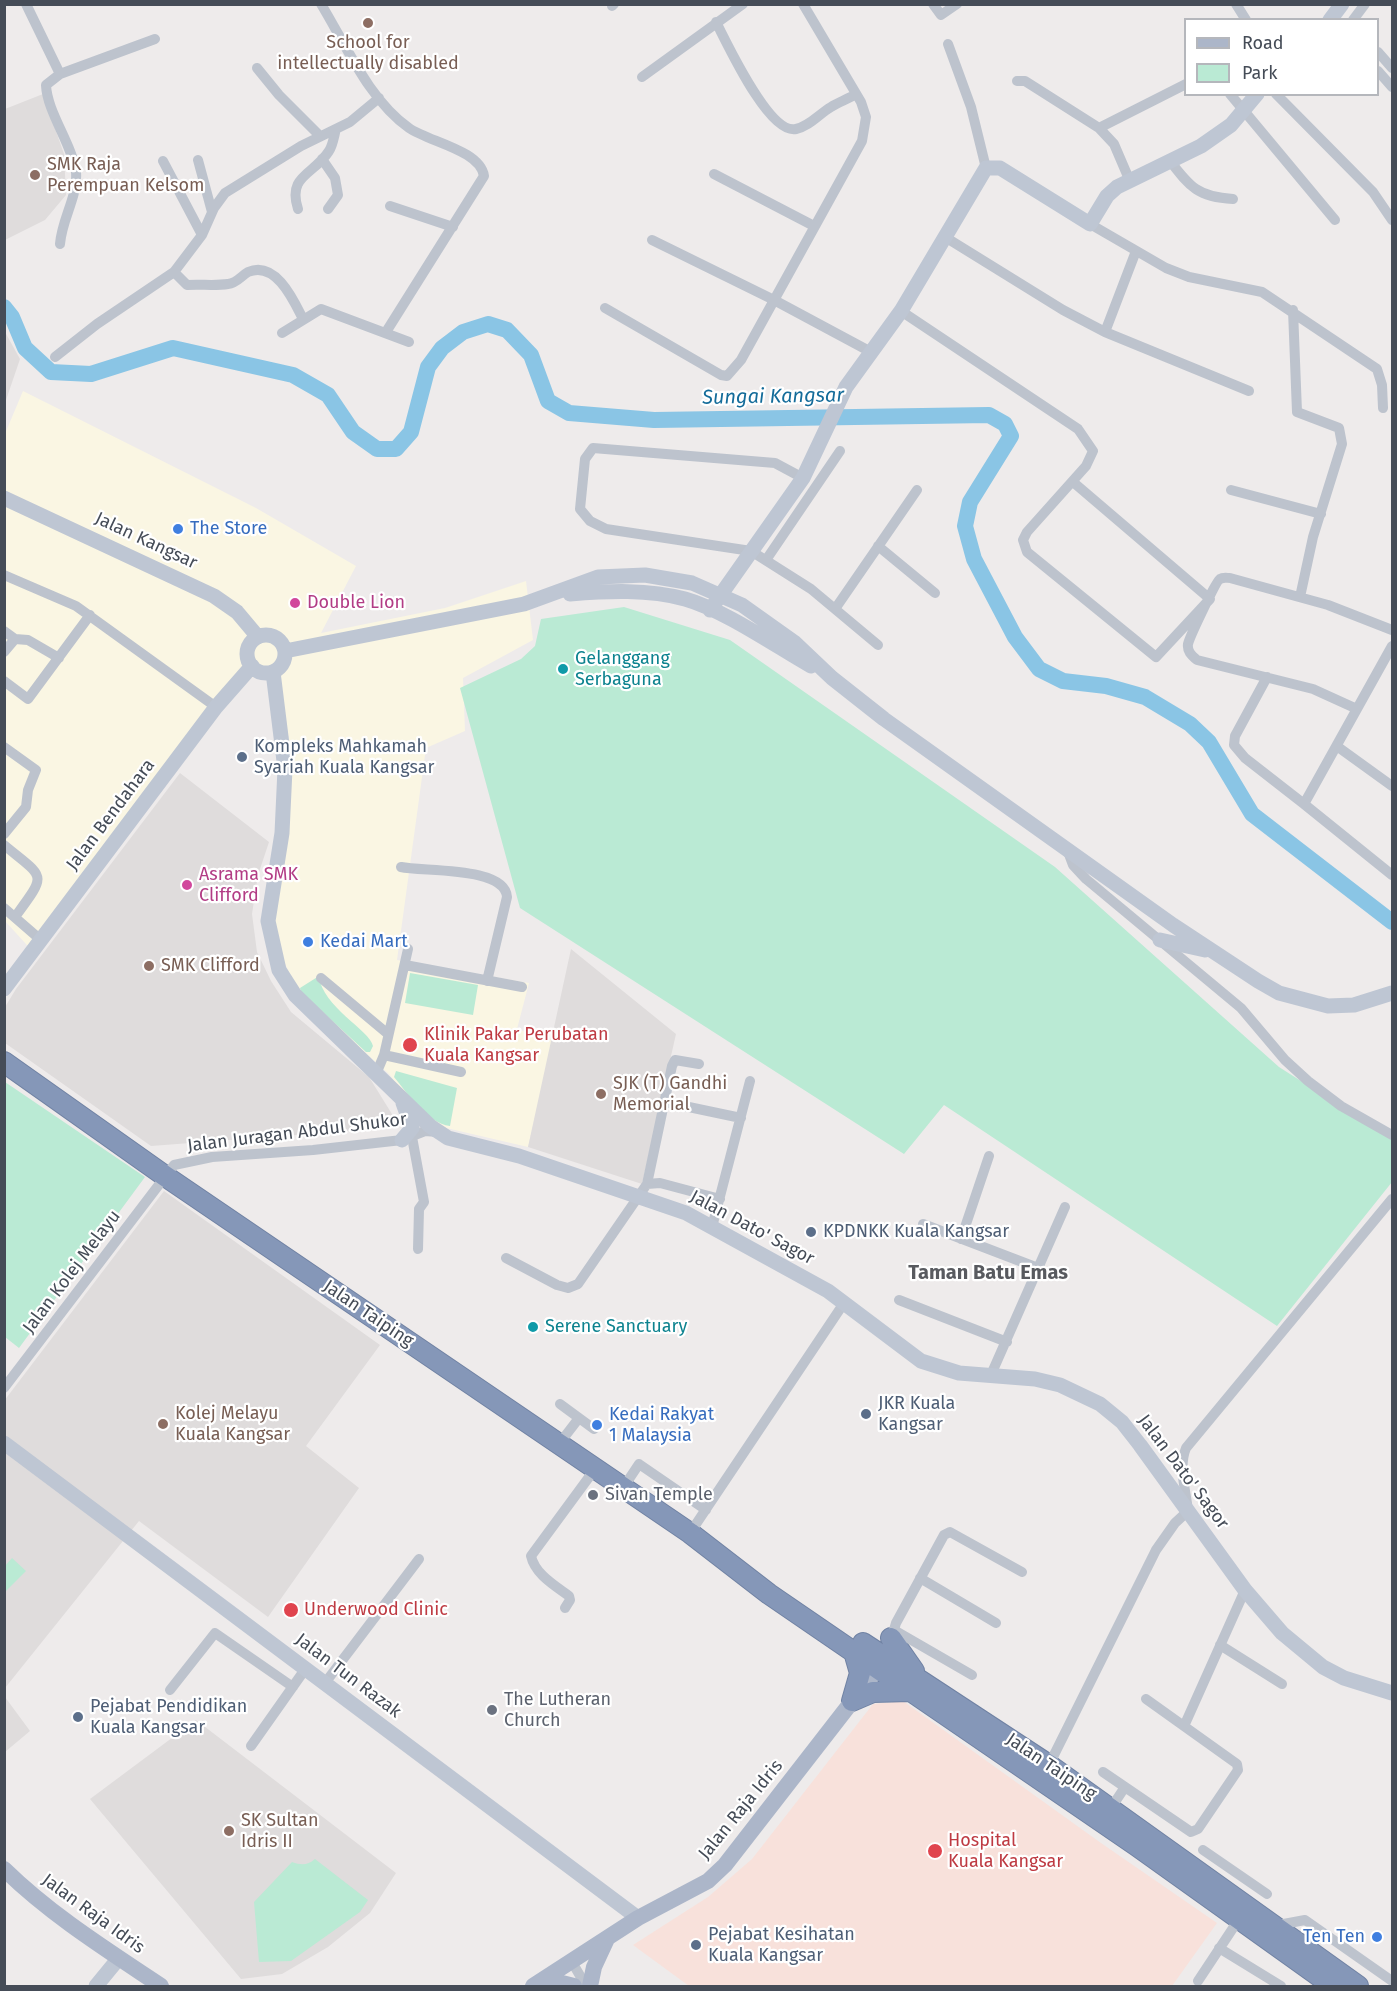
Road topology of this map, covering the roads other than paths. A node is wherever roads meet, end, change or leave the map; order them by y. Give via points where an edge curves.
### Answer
1 (26, 4) edge
2 (321, 4) edge
3 (743, 4) edge
4 (802, 4) edge
5 (933, 4) edge
6 (957, 4) edge
7 (1236, 4) edge
8 (1342, 4) edge
9 (1365, 4) edge
10 (1245, 18) edge
11 (1332, 18) edge
12 (1354, 18) edge
13 (716, 22) junction
14 (155, 39) dead end
15 (948, 44) dead end
16 (1379, 54) edge
17 (257, 68) dead end
18 (1392, 68) edge
19 (1379, 73) edge
20 (60, 74) junction
21 (642, 77) dead end
22 (1017, 81) dead end
23 (1184, 85) edge
24 (1392, 87) edge
25 (856, 94) junction
26 (1231, 96) edge
27 (1255, 96) edge
28 (1278, 96) edge
29 (379, 98) junction
30 (1242, 111) junction
31 (1099, 128) junction
32 (336, 129) junction
33 (321, 136) junction
34 (322, 159) junction
35 (163, 160) dead end
36 (198, 160) dead end
37 (1170, 161) junction
38 (986, 168) junction
39 (714, 174) dead end
40 (1129, 179) junction
41 (1233, 199) dead end
42 (390, 206) dead end
43 (298, 209) dead end
44 (328, 209) dead end
45 (212, 212) junction
46 (1335, 220) dead end
47 (1392, 220) edge
48 (1090, 224) junction
49 (813, 226) junction
50 (453, 227) junction
51 (202, 235) junction
52 (945, 237) junction
53 (652, 240) dead end
54 (60, 244) dead end
55 (1136, 251) junction
56 (174, 272) junction
57 (774, 300) junction
58 (605, 308) dead end
59 (1293, 310) junction
60 (901, 311) junction
61 (303, 319) junction
62 (386, 332) junction
63 (1106, 332) junction
64 (282, 333) dead end
65 (410, 342) dead end
66 (871, 352) junction
67 (55, 357) dead end
68 (1249, 391) dead end
69 (1383, 408) dead end
70 (840, 451) dead end
71 (802, 478) junction
72 (1073, 482) junction
73 (917, 490) dead end
74 (1231, 490) dead end
75 (4, 498) edge
76 (1321, 514) junction
77 (878, 546) junction
78 (751, 551) junction
79 (766, 560) junction
80 (4, 574) edge
81 (935, 593) dead end
82 (552, 595) junction
83 (720, 596) junction
84 (1300, 597) junction
85 (1210, 599) junction
86 (835, 609) junction
87 (710, 610) junction
88 (90, 615) junction
89 (1392, 630) edge
90 (4, 631) edge
91 (258, 637) junction
92 (15, 639) junction
93 (878, 645) dead end
94 (1392, 646) edge
95 (285, 651) junction
96 (4, 652) edge
97 (59, 658) junction
98 (252, 666) junction
99 (273, 672) junction
100 (1267, 677) junction
101 (832, 678) junction
102 (4, 681) edge
103 (216, 707) junction
104 (1357, 709) junction
105 (4, 747) edge
106 (1338, 747) junction
107 (1392, 786) edge
108 (1304, 804) junction
109 (4, 834) edge
110 (4, 845) edge
111 (1066, 848) junction
112 (401, 867) dead end
113 (1392, 875) edge
114 (4, 908) edge
115 (15, 917) junction
116 (1160, 940) junction
117 (42, 941) junction
118 (408, 949) dead end
119 (1213, 952) junction
120 (405, 966) junction
121 (321, 978) dead end
122 (487, 981) junction
123 (522, 987) dead end
124 (4, 989) edge
125 (1392, 993) edge
126 (388, 1034) junction
127 (384, 1055) junction
128 (4, 1062) edge
129 (699, 1064) dead end
130 (461, 1072) dead end
131 (375, 1074) junction
132 (750, 1081) dead end
133 (402, 1100) junction
134 (665, 1102) junction
135 (741, 1118) junction
136 (423, 1133) junction
137 (1392, 1135) edge
138 (989, 1156) dead end
139 (165, 1176) junction
140 (647, 1184) junction
141 (636, 1196) junction
142 (720, 1199) junction
143 (1392, 1199) edge
144 (1065, 1207) dead end
145 (923, 1224) dead end
146 (712, 1227) junction
147 (961, 1239) junction
148 (418, 1249) dead end
149 (506, 1258) dead end
150 (1038, 1268) junction
151 (899, 1300) dead end
152 (844, 1303) junction
153 (1007, 1342) junction
154 (990, 1377) junction
155 (4, 1388) edge
156 (560, 1404) dead end
157 (579, 1418) junction
158 (594, 1429) dead end
159 (4, 1443) edge
160 (559, 1444) junction
161 (595, 1469) junction
162 (623, 1488) junction
163 (706, 1510) junction
164 (1188, 1511) junction
165 (690, 1533) junction
166 (419, 1559) dead end
167 (733, 1564) junction
168 (1022, 1572) dead end
169 (920, 1578) junction
170 (1245, 1590) junction
171 (565, 1608) dead end
172 (996, 1623) dead end
173 (893, 1634) junction
174 (1220, 1645) junction
175 (854, 1652) junction
176 (881, 1663) junction
177 (306, 1668) junction
178 (972, 1675) dead end
179 (325, 1683) junction
180 (1282, 1684) dead end
181 (292, 1687) junction
182 (917, 1687) junction
183 (170, 1690) dead end
184 (1392, 1693) edge
185 (1146, 1699) dead end
186 (852, 1701) junction
187 (1185, 1724) junction
188 (251, 1746) dead end
189 (1049, 1765) junction
190 (1103, 1772) dead end
191 (1125, 1788) junction
192 (1111, 1808) junction
193 (1137, 1846) junction
194 (1203, 1850) dead end
195 (1221, 1862) junction
196 (4, 1869) edge
197 (1208, 1880) junction
198 (1267, 1894) dead end
199 (638, 1918) junction
200 (1239, 1919) junction
201 (1273, 1926) junction
202 (608, 1938) junction
203 (1219, 1948) junction
204 (118, 1958) junction
205 (572, 1962) junction
206 (1198, 1981) dead end
207 (1392, 1981) edge
208 (96, 1986) edge
209 (161, 1986) edge
210 (533, 1986) edge
211 (574, 1986) edge
212 (588, 1986) edge
213 (1281, 1986) edge
214 (1333, 1986) edge
215 (1358, 1986) edge

1 - 20 street
2 - 29 street
3 - 13 street
4 - 25 street
5 - 6 street via 941,15
7 - 10 street
8 - 11 main road
9 - 12 street
13 - 21 street
13 - 25 street via 762,104 779,124 793,130 805,126
14 - 20 street
15 - 38 street
16 - 18 street
17 - 33 street
19 - 24 street
20 - 54 street via 46,88 75,170 76,188 62,225
22 - 31 street via 1025,81
23 - 31 street
25 - 49 street via 866,117 862,141
26 - 30 street
27 - 30 main road
28 - 47 street via 1373,192
29 - 32 street
29 - 50 street via 409,128 473,158 482,167 483,176
30 - 37 main road via 1231,125 1201,146
30 - 46 street
31 - 40 street via 1114,144
32 - 33 street
32 - 34 street via 333,144
33 - 45 street via 225,193
34 - 43 street via 296,185
34 - 44 street via 335,178 338,195
35 - 51 street
36 - 45 street
37 - 40 main road
37 - 41 street via 1188,185 1202,194
38 - 48 main road via 1000,168
38 - 52 main road
39 - 49 street
40 - 48 main road via 1107,196
42 - 50 street
45 - 51 street
48 - 55 street
49 - 57 street
50 - 62 street
51 - 56 street
52 - 60 main road
52 - 63 street
53 - 57 street
55 - 59 street via 1189,277 1262,292
55 - 63 street
56 - 61 street via 187,285 230,284 255,271 270,274 289,291
56 - 67 street
57 - 58 street via 741,360 727,376
57 - 66 street
59 - 69 street via 1377,369
59 - 76 street via 1297,412 1339,428 1342,444
60 - 66 main road
60 - 72 street via 1078,429 1093,451
61 - 62 street via 322,309
61 - 64 street
62 - 65 street
63 - 68 street
66 - 71 main road via 846,387
70 - 79 street
71 - 78 main road
71 - 78 street via 775,463 598,447 587,454 580,509 590,521 618,532
72 - 85 street
72 - 85 street via 1027,532 1023,540 1027,552 1156,657
73 - 77 street
74 - 76 street
75 - 91 main road, Jalan Kangsar via 214,596 237,612
76 - 84 street
77 - 81 street
77 - 86 street
78 - 79 street
78 - 83 main road
79 - 86 street
80 - 88 street
82 - 83 main road via 598,577 645,575 692,583
82 - 87 main road via 642,592 686,599
82 - 95 main road via 524,604
83 - 87 main road
83 - 101 main road via 741,605 794,642
84 - 85 street via 1230,578 1220,579 1214,585
84 - 89 street
85 - 100 street via 1190,638 1190,653 1197,660
86 - 93 street
87 - 101 main road
88 - 97 street
88 - 103 street
90 - 92 street
91 - 95 main road via 275,638
91 - 98 main road via 248,650
92 - 96 street
92 - 97 street via 28,640
94 - 104 street
95 - 99 main road via 283,664
97 - 102 street via 28,699
98 - 99 main road via 261,672
98 - 103 main road, Jalan Bendahara
99 - 131 main road, Jalan Dato' Sagor via 285,769 282,833 269,904 270,939 279,970 296,994
100 - 104 street via 1313,689
100 - 108 street via 1235,736 1234,745
101 - 111 main road
103 - 117 main road, Jalan Bendahara
104 - 106 street
105 - 109 street via 36,770 26,807
106 - 107 street
106 - 108 street
108 - 113 street
110 - 115 street via 40,876 39,884
111 - 116 street via 1080,873
111 - 119 main road
112 - 122 street via 467,874 502,884 507,897
114 - 115 street
115 - 117 street
116 - 119 main road
116 - 137 street via 1241,1008 1308,1081 1341,1106
117 - 124 main road, Jalan Bendahara
118 - 120 street
119 - 125 main road via 1278,993 1301,1000 1328,1006 1354,1005
120 - 122 street
120 - 126 street
121 - 126 street
122 - 123 street
126 - 127 street
127 - 130 street
127 - 131 street
128 - 139 highway, Jalan Taiping
129 - 134 street via 675,1060
131 - 133 main road, Jalan Dato' Sagor
132 - 135 street
133 - 136 main road, Jalan Dato' Sagor
133 - 136 main road via 412,1128
134 - 135 street
134 - 140 street
135 - 142 street
136 - 139 street, Jalan Juragan Abdul Shukor via 195,1160 174,1165
136 - 141 main road, Jalan Dato' Sagor via 519,1156
136 - 148 street via 424,1203 419,1209
138 - 147 street
139 - 155 street, Jalan Kolej Melayu
139 - 160 highway, Jalan Taiping
140 - 141 street
140 - 142 street via 660,1183
141 - 146 main road, Jalan Dato' Sagor via 686,1213
141 - 149 street via 578,1284 567,1288 557,1285
142 - 146 street
143 - 164 street via 1186,1448 1182,1470
144 - 150 street
145 - 147 street
146 - 152 main road, Jalan Dato' Sagor
147 - 150 street
150 - 153 street
151 - 153 street
152 - 154 main road, Jalan Dato' Sagor via 921,1360 958,1373
152 - 163 street
153 - 154 street
154 - 164 main road, Jalan Dato' Sagor via 1035,1379 1060,1385 1100,1404 1134,1437
156 - 157 street
157 - 158 street
157 - 160 street
159 - 177 main road, Jalan Tun Razak
160 - 161 highway, Jalan Taiping
161 - 162 highway, Jalan Taiping
161 - 171 street via 531,1556 533,1565 544,1577 569,1596
162 - 163 street via 639,1464
162 - 165 highway, Jalan Taiping
163 - 165 street
164 - 170 main road, Jalan Dato' Sagor
164 - 189 street via 1156,1550
165 - 167 highway, Jalan Taiping
166 - 179 street
167 - 175 highway, Jalan Taiping via 769,1594
167 - 176 highway, Jalan Taiping via 775,1584
168 - 169 street via 950,1532 940,1541
169 - 172 street
169 - 173 street
170 - 174 street
170 - 184 main road, Jalan Dato' Sagor via 1282,1633 1323,1667
173 - 176 street
173 - 178 street
173 - 182 highway
174 - 180 street
174 - 187 street
175 - 176 highway, Jalan Taiping
175 - 186 highway via 860,1673
176 - 182 highway, Jalan Taiping
176 - 186 main road, Jalan Raja Idris
177 - 179 main road, Jalan Tun Razak
177 - 181 street
179 - 199 main road, Jalan Tun Razak
181 - 183 street via 215,1633
181 - 188 street
182 - 186 highway via 873,1692
182 - 189 highway, Jalan Taiping
182 - 193 highway, Jalan Taiping
185 - 187 street
186 - 199 main road, Jalan Raja Idris via 725,1865 708,1881
187 - 191 street via 1237,1764 1238,1770 1198,1829 1191,1832
189 - 192 highway, Jalan Taiping
190 - 191 street
191 - 192 street
192 - 193 highway via 1114,1820
192 - 197 highway, Jalan Taiping
193 - 200 highway, Jalan Taiping
194 - 195 street
195 - 197 street
195 - 198 street
196 - 204 main road, Jalan Raja Idris
197 - 201 highway, Jalan Taiping
199 - 202 main road, Jalan Raja Idris
200 - 203 street
200 - 214 highway, Jalan Taiping
201 - 207 street via 1305,1920
201 - 215 highway, Jalan Taiping
202 - 205 main road, Jalan Raja Idris
202 - 212 main road
203 - 206 street
203 - 213 street
204 - 208 main road
204 - 209 main road, Jalan Raja Idris
205 - 210 main road, Jalan Raja Idris
205 - 212 street
210 - 211 main road via 558,1982

